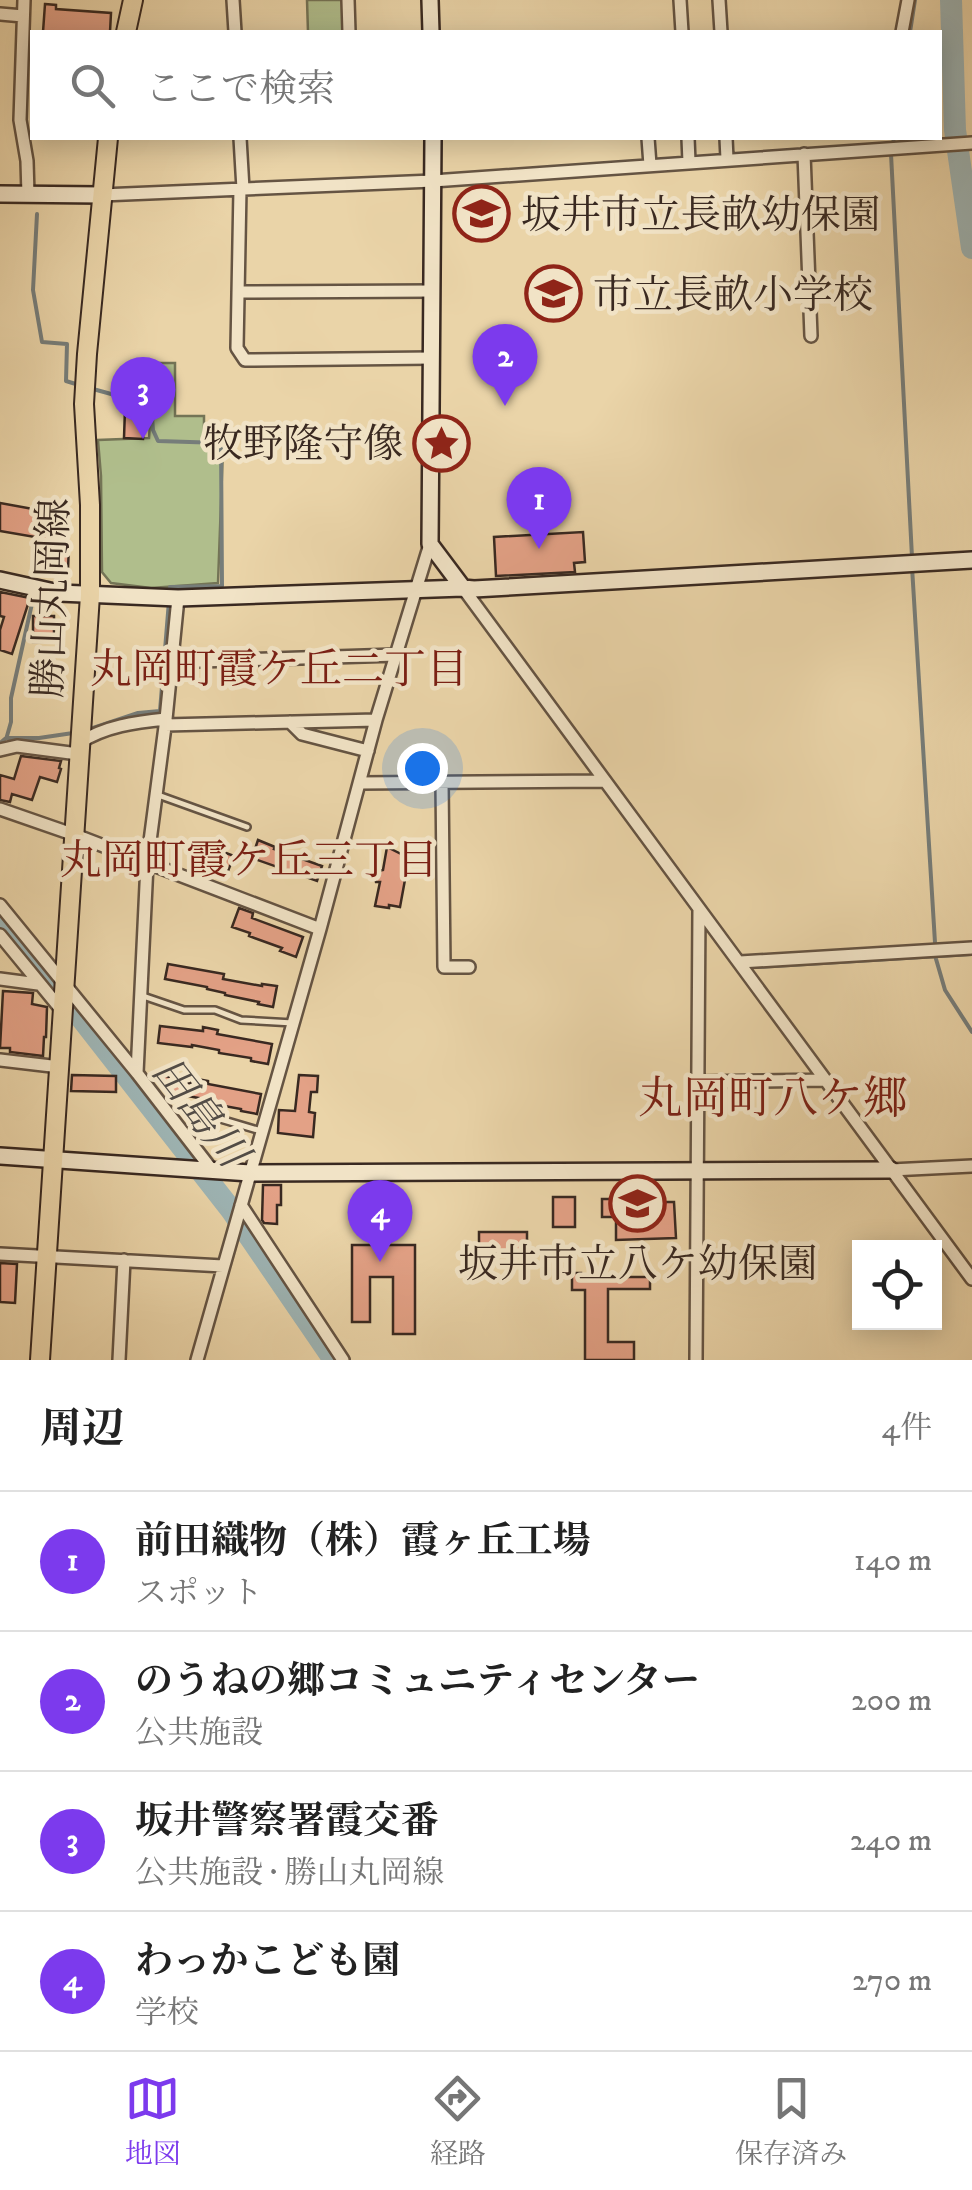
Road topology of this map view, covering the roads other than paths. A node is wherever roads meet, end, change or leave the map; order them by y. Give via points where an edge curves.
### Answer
1 (24, 0) edge
2 (133, 0) edge
3 (233, 0) edge
4 (348, 0) edge
5 (430, 0) edge
6 (680, 0) edge
7 (719, 0) edge
8 (908, 0) edge
9 (0, 14) edge
10 (23, 16) junction
11 (126, 30) edge
12 (235, 30) edge
13 (349, 30) edge
14 (430, 30) edge
15 (682, 30) edge
16 (720, 30) edge
17 (902, 30) edge
18 (108, 140) edge
19 (240, 140) edge
20 (432, 140) edge
21 (648, 140) edge
22 (688, 140) edge
23 (726, 140) edge
24 (884, 143) edge
25 (972, 143) edge
26 (804, 154) junction
27 (727, 159) junction
28 (689, 162) junction
29 (650, 165) junction
30 (433, 180) junction
31 (242, 189) junction
32 (0, 194) edge
33 (28, 195) junction
34 (102, 195) junction
35 (432, 291) junction
36 (238, 292) junction
37 (811, 336) dead end
38 (432, 358) junction
39 (430, 544) junction
40 (972, 560) edge
41 (0, 580) edge
42 (462, 588) junction
43 (415, 590) junction
44 (90, 595) junction
45 (178, 598) junction
46 (396, 655) junction
47 (170, 662) junction
48 (376, 720) junction
49 (165, 722) junction
50 (290, 722) junction
51 (79, 749) junction
52 (0, 750) edge
53 (368, 751) junction
54 (604, 781) junction
55 (360, 782) junction
56 (442, 782) junction
57 (155, 794) junction
58 (0, 809) edge
59 (247, 827) dead end
60 (75, 835) junction
61 (148, 864) junction
62 (0, 905) edge
63 (699, 908) junction
64 (320, 929) junction
65 (0, 935) edge
66 (972, 948) edge
67 (740, 962) junction
68 (469, 967) dead end
69 (0, 979) edge
70 (38, 984) junction
71 (66, 988) junction
72 (141, 994) junction
73 (64, 1014) junction
74 (293, 1022) junction
75 (0, 1060) edge
76 (60, 1066) junction
77 (136, 1073) junction
78 (826, 1080) junction
79 (697, 1082) junction
80 (190, 1110) dead end
81 (262, 1132) junction
82 (0, 1156) edge
83 (54, 1160) junction
84 (972, 1166) edge
85 (212, 1170) junction
86 (891, 1170) junction
87 (696, 1172) junction
88 (250, 1173) junction
89 (241, 1206) junction
90 (0, 1254) edge
91 (47, 1256) junction
92 (124, 1260) junction
93 (222, 1266) junction
94 (972, 1279) edge
95 (40, 1360) edge
96 (119, 1360) edge
97 (197, 1360) edge
98 (343, 1360) edge
99 (696, 1360) edge

1 - 10 street
2 - 11 main road
3 - 12 street
4 - 13 street
5 - 14 street
6 - 15 street
7 - 16 street
8 - 17 street
9 - 10 street
10 - 33 street via 20,120
18 - 34 main road, 勝山丸岡線
19 - 31 street
20 - 30 street
21 - 29 street
22 - 28 street
23 - 27 street
24 - 25 street
24 - 26 street
26 - 27 street
26 - 37 street
27 - 28 street
28 - 29 street
29 - 30 street
30 - 31 street
30 - 35 street
31 - 34 street
31 - 36 street
32 - 33 street
33 - 34 street
34 - 44 main road, 勝山丸岡線 via 84,404
35 - 36 street
35 - 38 street
36 - 38 street via 237,348 245,360
38 - 39 street
39 - 42 street
39 - 43 street
40 - 42 street
41 - 44 street
42 - 43 street
42 - 54 street
43 - 45 street
43 - 46 street
44 - 45 street
44 - 51 main road, 勝山丸岡線
45 - 47 street
46 - 47 street
46 - 48 street
47 - 49 street
48 - 50 street
48 - 53 street
49 - 50 street
49 - 51 street via 107,730
49 - 57 street
50 - 53 street via 302,734
51 - 52 street
51 - 60 main road, 勝山丸岡線
53 - 55 street
54 - 56 street
54 - 63 street
55 - 56 street
55 - 64 street
56 - 68 street via 444,967
57 - 59 lane
57 - 61 street
58 - 60 street
60 - 61 street
60 - 71 main road, 勝山丸岡線
61 - 64 street
61 - 72 street
62 - 71 street
63 - 67 street
63 - 79 street
64 - 74 street
65 - 70 street
66 - 67 street
67 - 78 street
69 - 70 street
70 - 73 street
71 - 73 main road, 勝山丸岡線
71 - 77 street
72 - 74 lane via 184,1010
72 - 77 street
73 - 76 main road, 勝山丸岡線
74 - 81 street
75 - 76 street
76 - 83 main road, 勝山丸岡線
77 - 85 street
78 - 79 street
78 - 86 street
79 - 87 street
80 - 81 lane
81 - 88 street
82 - 83 street
83 - 85 street
83 - 91 main road, 勝山丸岡線
84 - 86 street
85 - 88 street
86 - 87 street
86 - 94 street
87 - 88 street
87 - 99 street
88 - 89 street
89 - 93 street
89 - 98 street
90 - 91 street
91 - 92 street
91 - 95 main road, 勝山丸岡線
92 - 93 street
92 - 96 street
93 - 97 street

